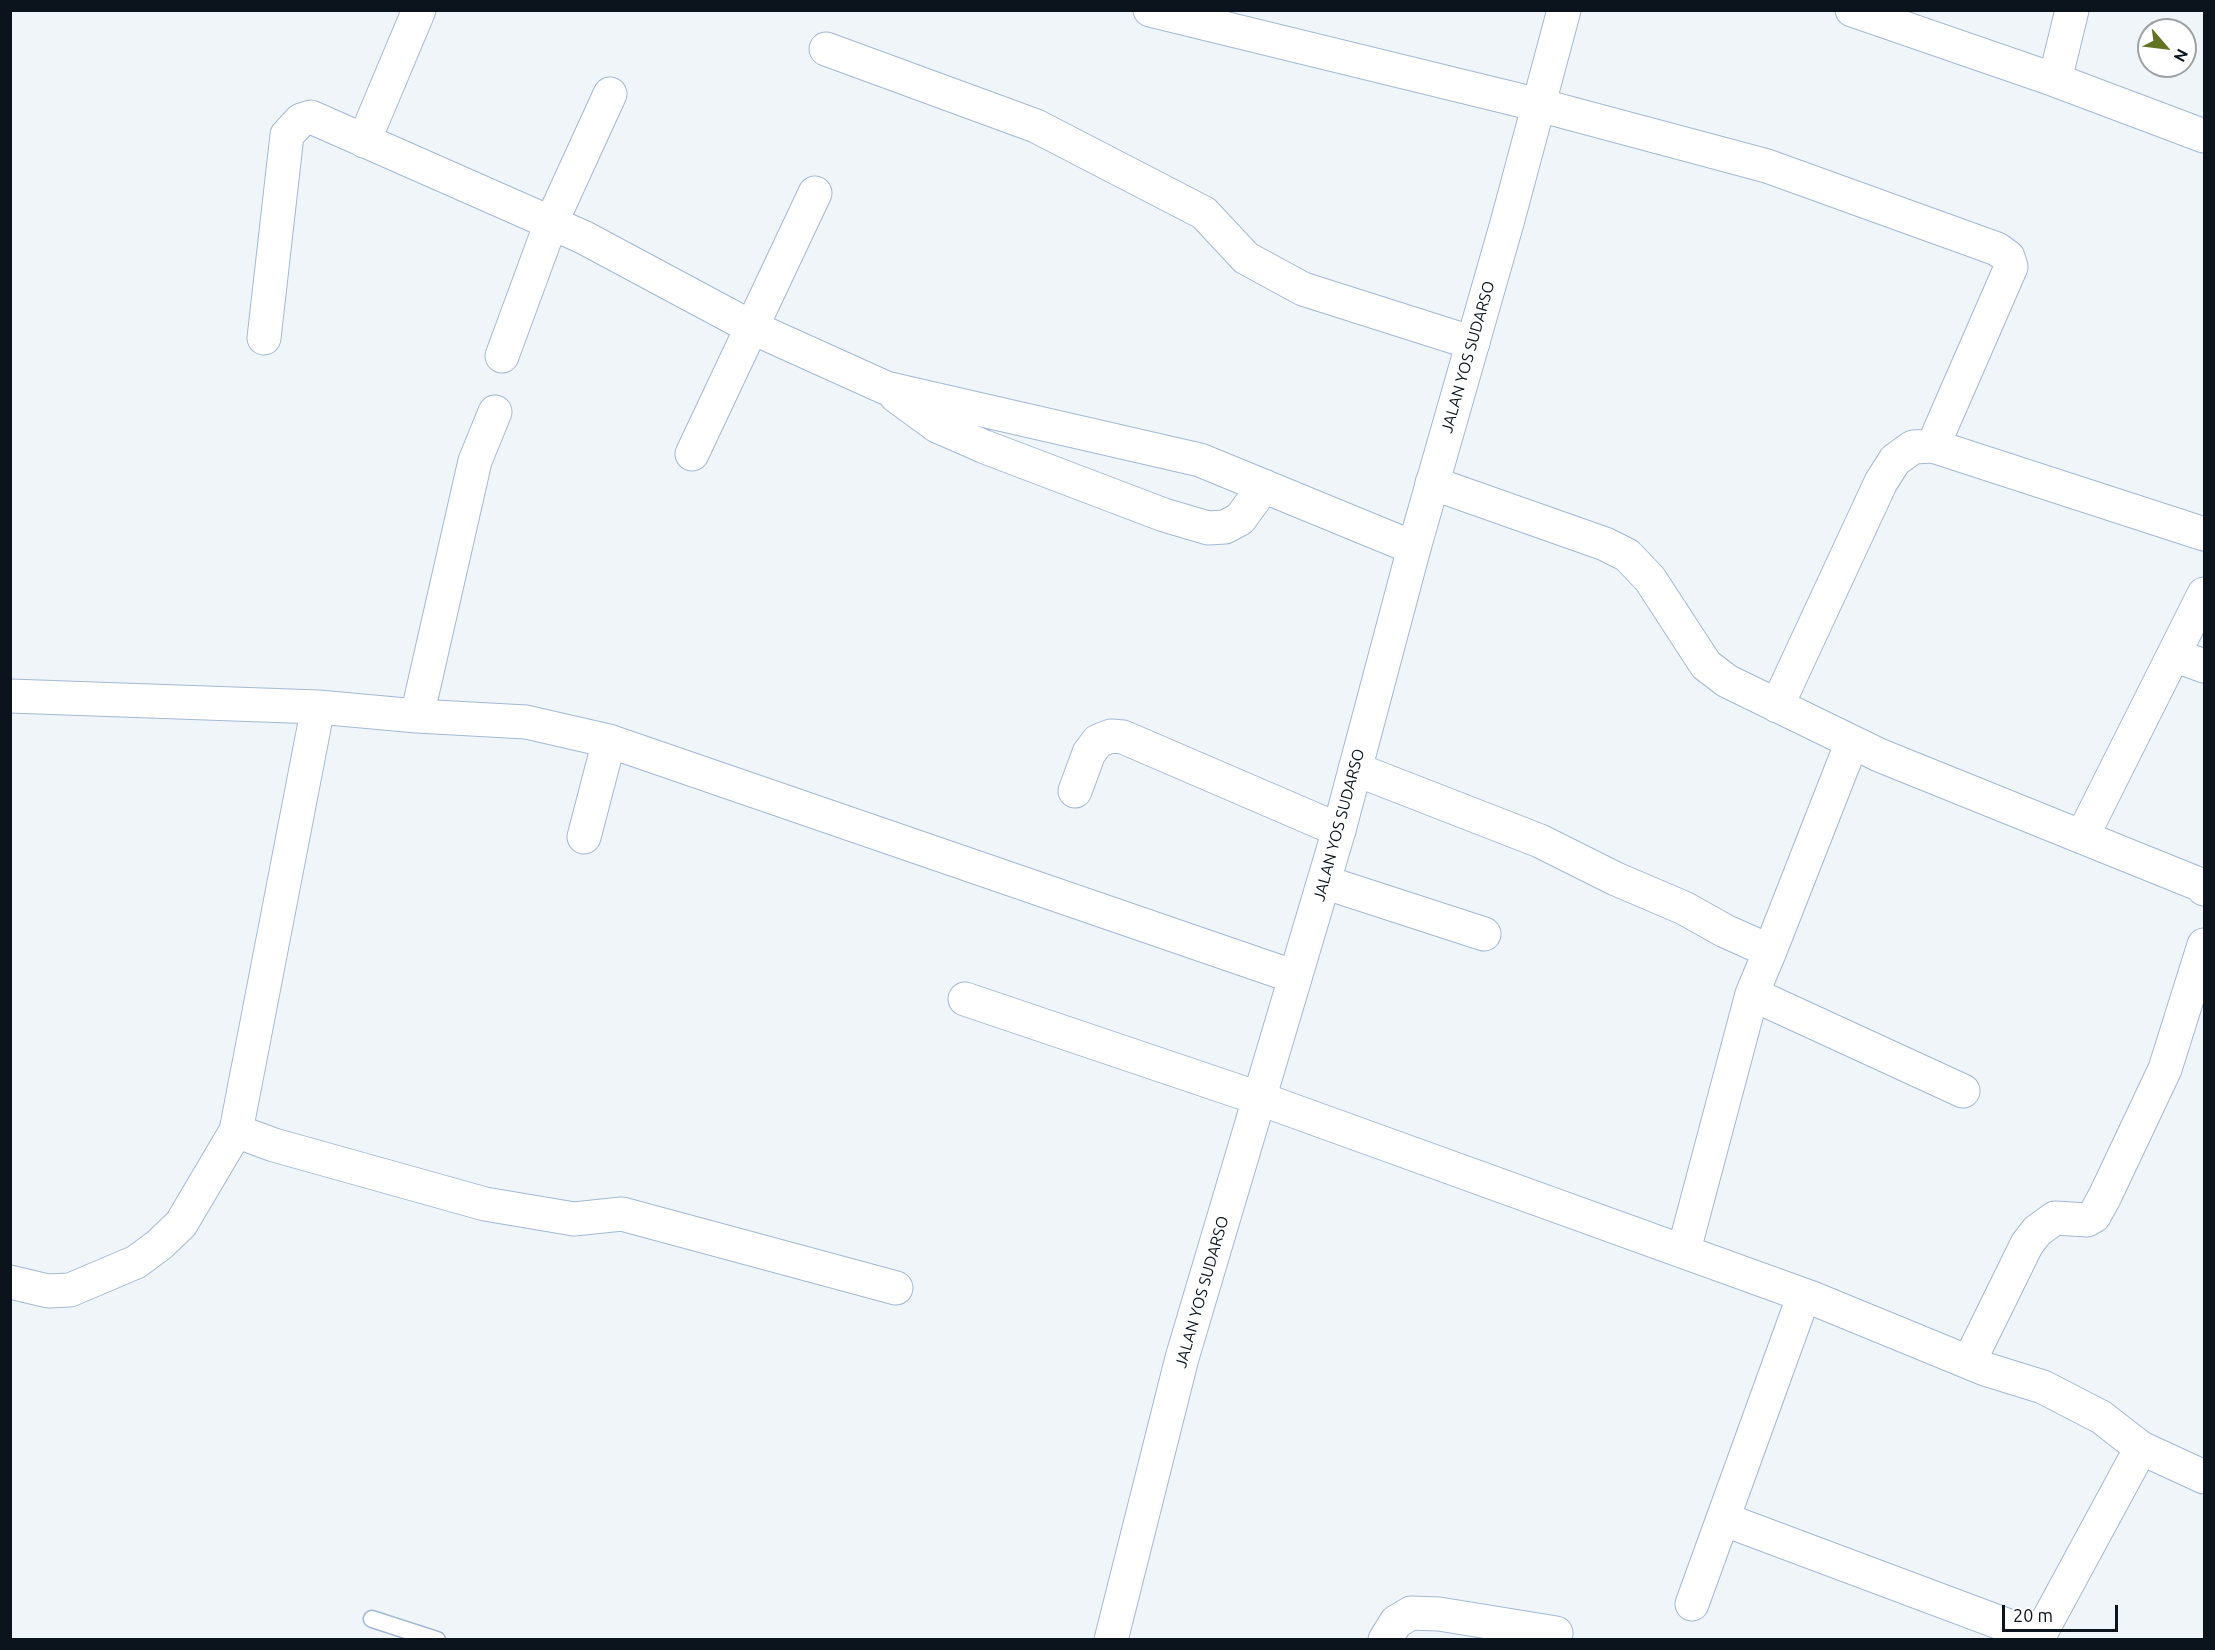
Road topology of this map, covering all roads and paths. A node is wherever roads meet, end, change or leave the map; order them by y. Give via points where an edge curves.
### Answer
1 (419, 10) edge
2 (1150, 10) edge
3 (1564, 10) edge
4 (1852, 10) edge
5 (2072, 10) edge
6 (826, 49) dead end
7 (2055, 80) junction
8 (610, 94) dead end
9 (1539, 105) junction
10 (2205, 136) edge
11 (364, 141) junction
12 (814, 193) dead end
13 (551, 223) junction
14 (751, 327) junction
15 (264, 338) dead end
16 (1473, 343) junction
17 (502, 356) dead end
18 (886, 388) junction
19 (495, 412) dead end
20 (1933, 446) junction
21 (692, 454) dead end
22 (1432, 483) junction
23 (1264, 486) junction
24 (2205, 534) edge
25 (1414, 548) junction
26 (2205, 594) edge
27 (2174, 655) junction
28 (2205, 666) edge
29 (10, 696) edge
30 (1777, 706) junction
31 (318, 707) junction
32 (417, 716) junction
33 (609, 741) junction
34 (1852, 742) junction
35 (1355, 769) junction
36 (1075, 790) dead end
37 (1340, 830) junction
38 (584, 837) dead end
39 (2082, 837) junction
40 (1324, 882) junction
41 (2205, 889) edge
42 (1484, 934) dead end
43 (1770, 951) junction
44 (2202, 969) edge
45 (1295, 977) junction
46 (1752, 993) junction
47 (964, 999) dead end
48 (1964, 1091) dead end
49 (1258, 1098) junction
50 (236, 1131) junction
51 (1684, 1250) junction
52 (10, 1282) edge
53 (896, 1288) dead end
54 (1804, 1295) junction
55 (1969, 1362) junction
56 (2141, 1448) junction
57 (2205, 1477) edge
58 (1723, 1520) junction
59 (1692, 1604) dead end
60 (372, 1618) dead end
61 (1556, 1633) dead end
62 (2038, 1638) edge
63 (437, 1640) edge
64 (1111, 1640) edge
65 (1385, 1640) edge

1 - 11 main road
2 - 9 main road
3 - 9 main road, JALAN YOS SUDARSO
4 - 7 main road
5 - 7 main road
6 - 16 main road via 1036,126 1204,213 1246,258 1303,289
7 - 10 main road
8 - 13 main road
9 - 16 main road, JALAN YOS SUDARSO
9 - 20 main road via 1767,166 2008,256 2011,267 2006,282
11 - 13 main road
11 - 15 main road via 311,117 301,120 286,135
12 - 14 main road
13 - 14 main road
13 - 17 main road
14 - 18 main road
14 - 21 main road
16 - 22 main road, JALAN YOS SUDARSO
18 - 23 main road via 1200,460
18 - 23 main road via 913,411 947,431 1164,515 1208,528 1225,527 1240,519
19 - 32 main road via 474,460
20 - 24 main road
20 - 30 main road via 1913,447 1895,460 1881,482
22 - 25 main road, JALAN YOS SUDARSO
22 - 30 main road via 1627,555 1650,579 1706,665 1726,681
23 - 25 main road
25 - 35 main road, JALAN YOS SUDARSO
26 - 27 main road
27 - 28 main road
27 - 39 main road
29 - 31 main road
30 - 34 main road
31 - 32 main road
31 - 50 main road
32 - 33 main road via 526,722
33 - 38 main road
33 - 45 main road
34 - 39 main road
34 - 43 main road
35 - 37 main road, JALAN YOS SUDARSO
35 - 43 main road via 1540,840
36 - 37 main road via 1089,753 1098,741 1124,737
37 - 40 main road, JALAN YOS SUDARSO
39 - 41 main road
40 - 42 main road
40 - 45 main road, JALAN YOS SUDARSO
43 - 46 main road
44 - 55 main road via 2165,1069 2094,1216 2087,1220 2055,1218 2037,1231
45 - 49 main road, JALAN YOS SUDARSO
46 - 48 main road
46 - 51 main road
47 - 49 main road
49 - 51 main road
49 - 64 main road, JALAN YOS SUDARSO via 1182,1358
50 - 52 main road via 181,1224 136,1262 70,1290 48,1291
50 - 53 main road via 485,1204 574,1219 622,1214
51 - 54 main road
54 - 55 main road
54 - 58 main road
55 - 56 main road via 2043,1387 2101,1417
56 - 57 main road
56 - 62 main road
58 - 59 main road
58 - 62 main road
60 - 63 lane
61 - 65 main road via 1411,1613 1396,1622

